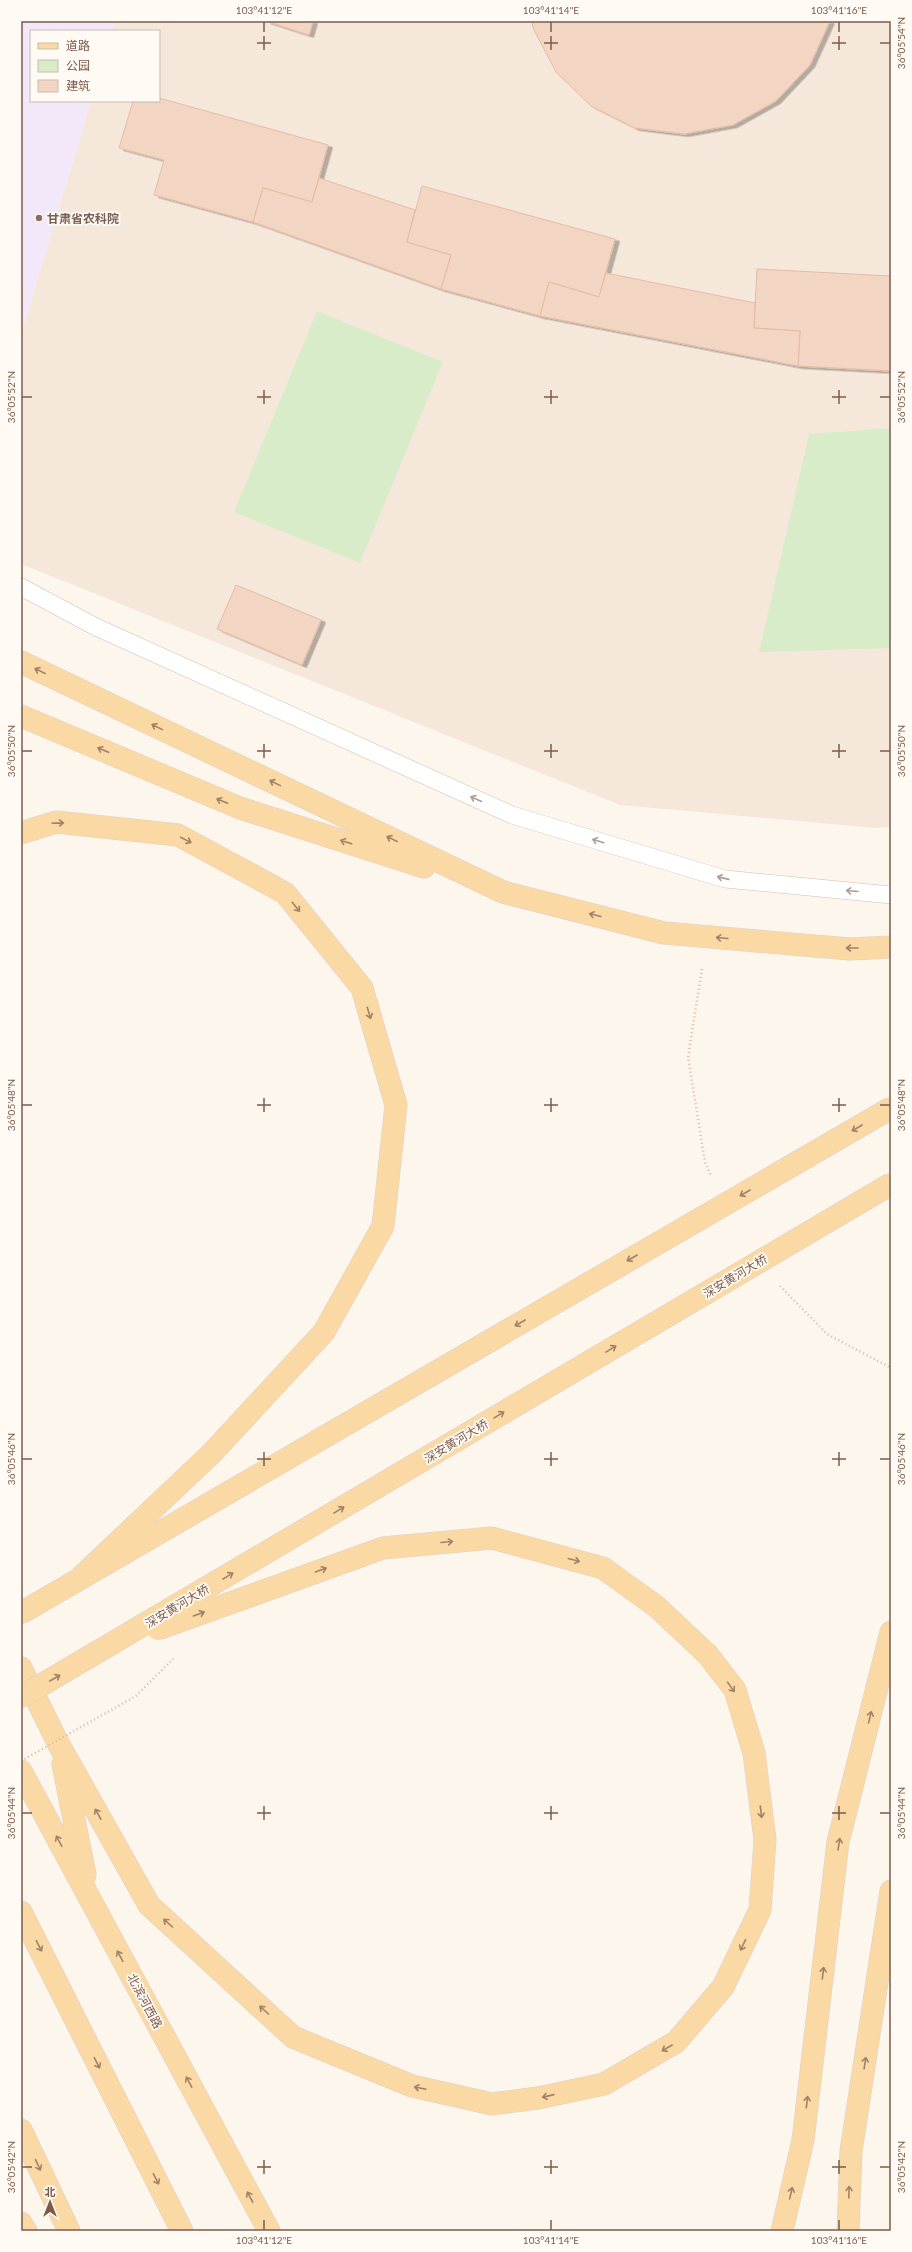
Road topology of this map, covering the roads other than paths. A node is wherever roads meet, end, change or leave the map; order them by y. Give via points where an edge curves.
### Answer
1 (21, 587) edge
2 (21, 662) edge
3 (21, 716) edge
4 (21, 833) edge
5 (503, 892) junction
6 (891, 895) edge
7 (891, 947) edge
8 (891, 1108) edge
9 (891, 1184) edge
10 (81, 1577) junction
11 (21, 1613) edge
12 (891, 1632) edge
13 (110, 1646) junction
14 (21, 1668) edge
15 (21, 1697) edge
16 (58, 1743) junction
17 (21, 1771) edge
18 (891, 1891) edge
19 (89, 1898) junction
20 (21, 1912) edge
21 (21, 2130) edge
22 (21, 2223) edge
23 (26, 2231) edge
24 (69, 2231) edge
25 (182, 2231) edge
26 (269, 2231) edge
27 (782, 2231) edge
28 (848, 2231) edge

6 -> 1 lane via 725,879 512,815 96,627
5 -> 2 main road
5 -> 3 main road via 240,808
4 -> 10 main road, bridge via 56,822 178,835 285,893 362,988 396,1105 383,1226 324,1332 212,1453
7 -> 5 main road, bridge via 850,949 664,933
8 -> 10 main road, bridge
13 -> 9 main road, 深安黄河大桥, bridge
10 - 11 main road, bridge
27 -> 12 main road via 803,2140 838,1842
15 -> 13 main road, 深安黄河大桥, bridge
13 -> 16 main road, bridge via 383,1548 492,1538 603,1568 657,1607 708,1655 734,1690 754,1753 764,1840 760,1910 723,1987 676,2042 604,2084 538,2098 492,2104 412,2086 293,2037 149,1905
14 - 16 main road
16 - 19 main road
19 -> 17 main road, 北滨河西路
28 -> 18 main road via 851,2151
26 -> 19 main road, 北滨河西路
20 -> 25 main road
21 -> 24 main road
22 - 23 main road

